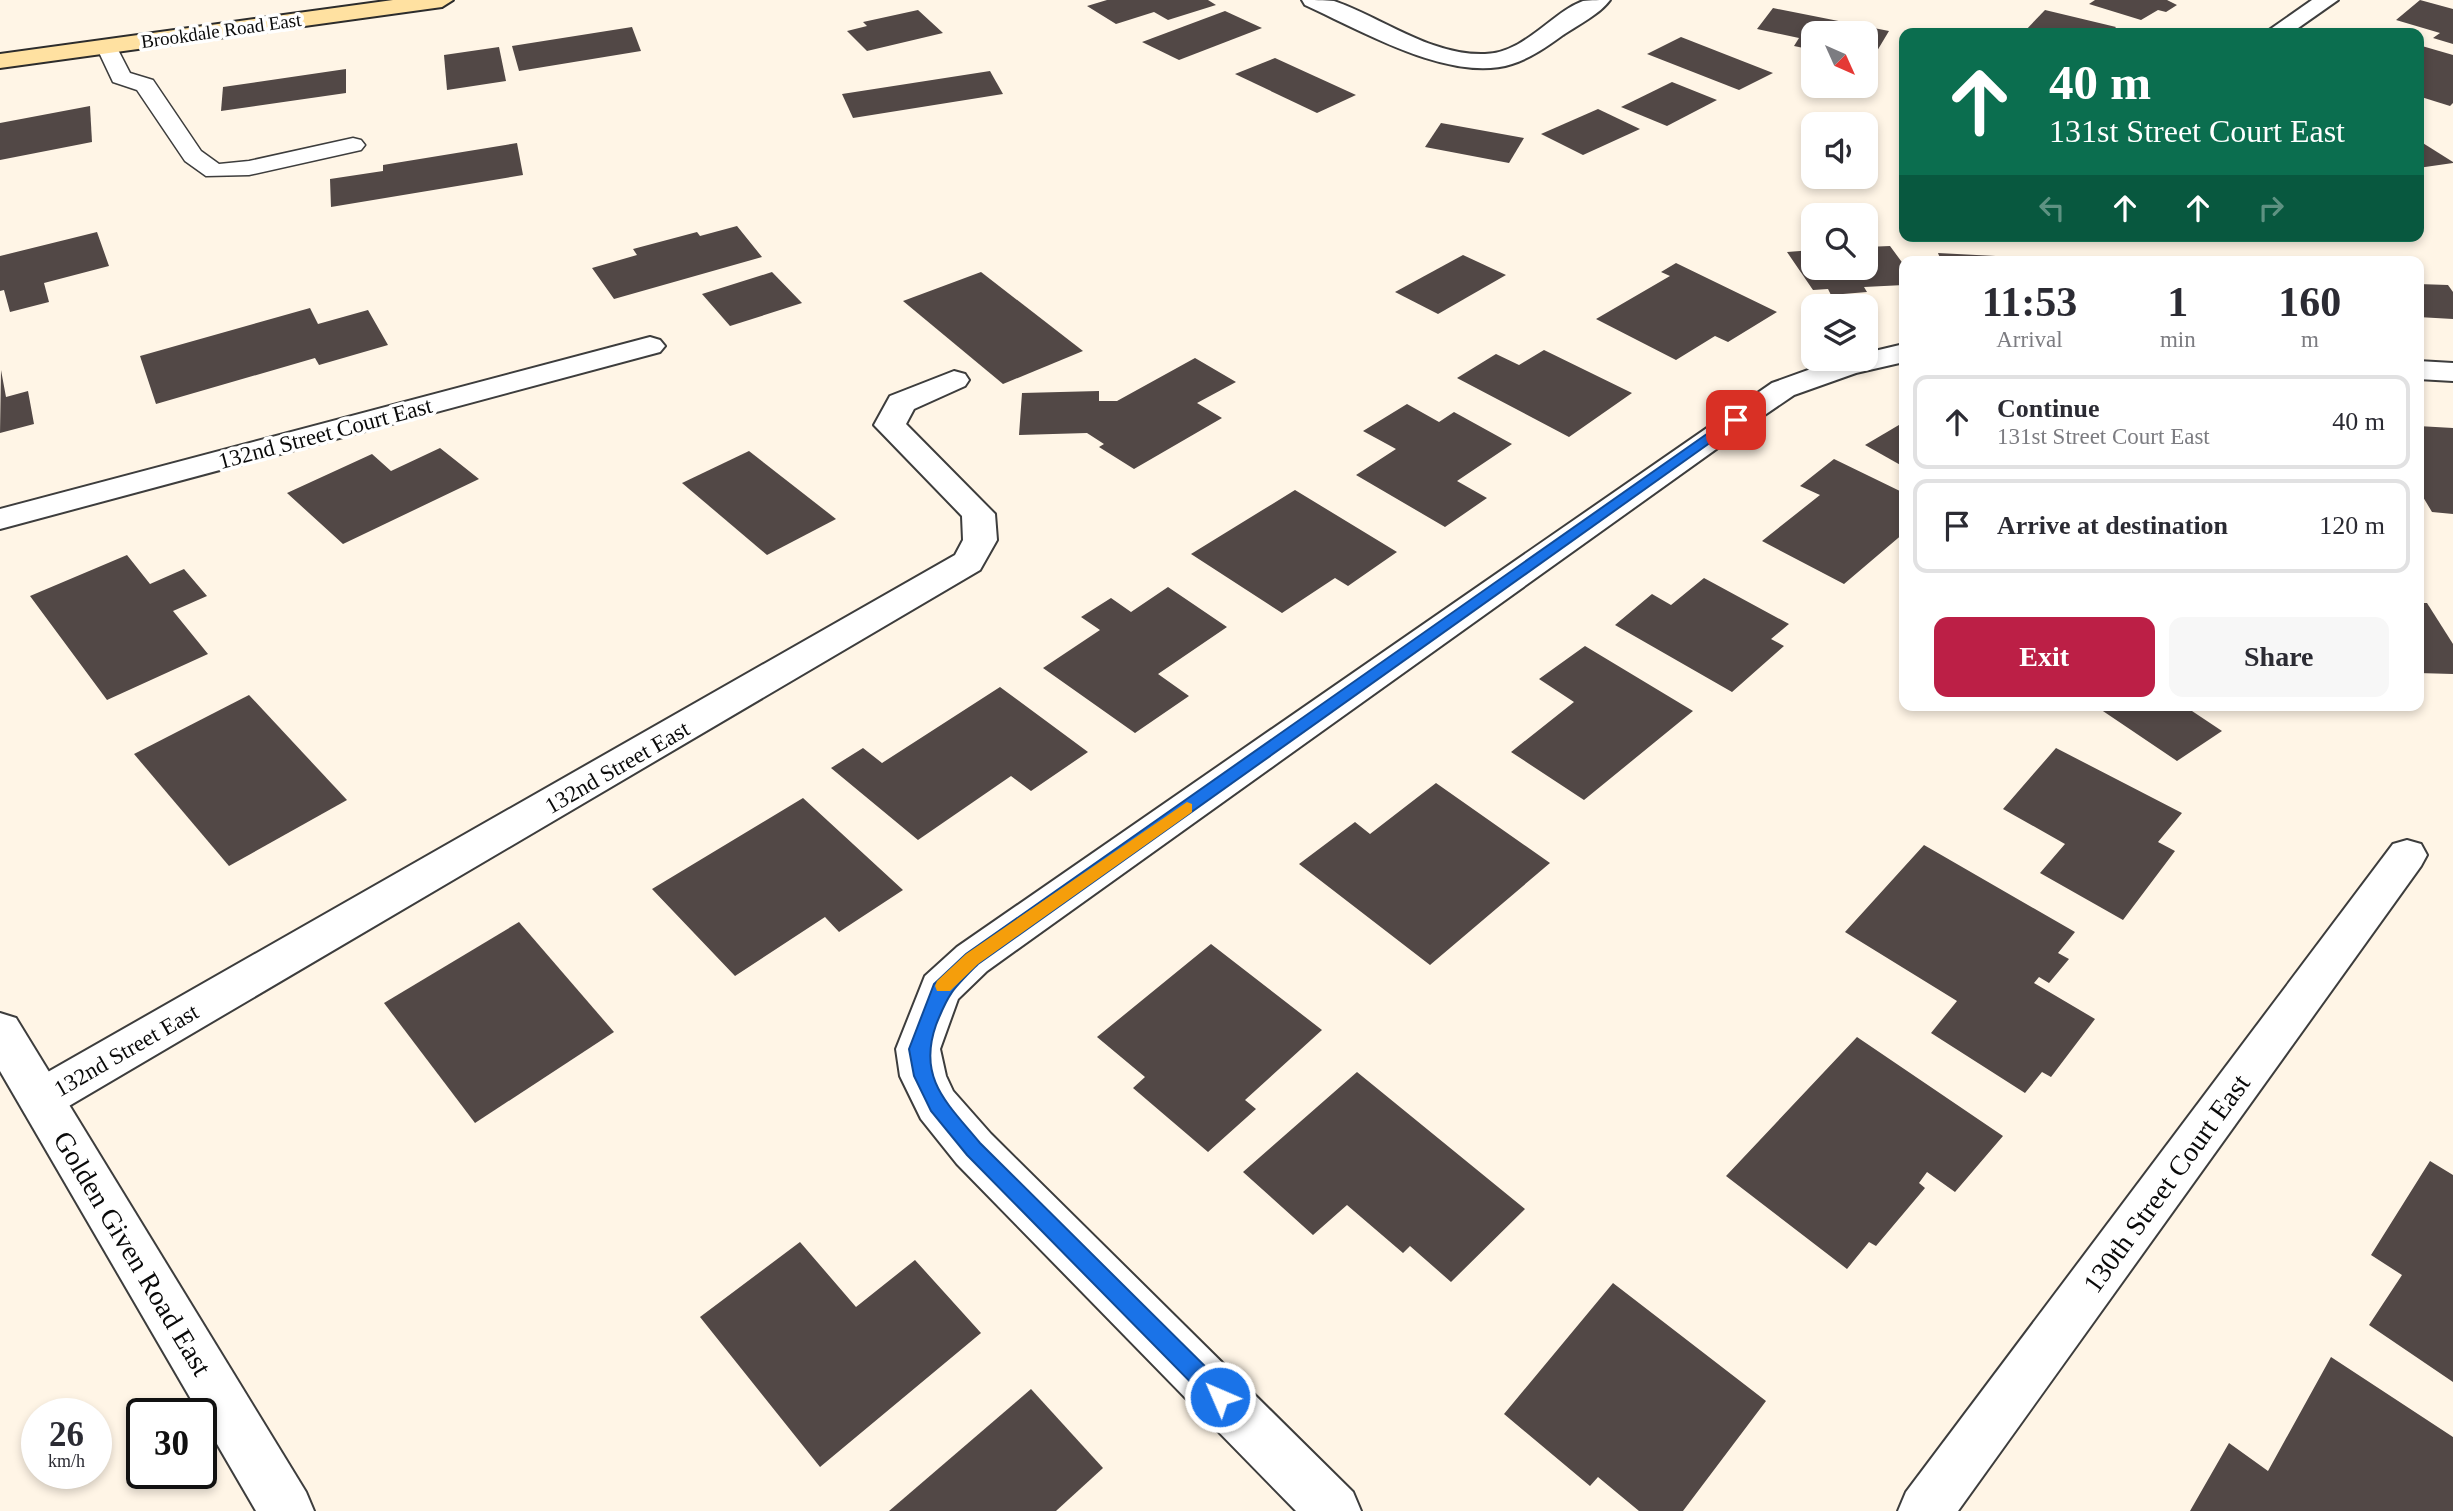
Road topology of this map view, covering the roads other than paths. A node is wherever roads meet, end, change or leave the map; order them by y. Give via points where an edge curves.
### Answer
1 (442, 0) edge
2 (1312, 0) edge
3 (1599, 0) edge
4 (2327, 0) edge
5 (2284, 28) edge
6 (107, 46) junction
7 (0, 61) edge
8 (353, 145) dead end
9 (650, 346) dead end
10 (1898, 354) edge
11 (2424, 370) edge
12 (2453, 372) edge
13 (954, 380) dead end
14 (0, 519) edge
15 (2407, 855) dead end
16 (0, 1031) edge
17 (41, 1099) junction
18 (287, 1511) edge
19 (1334, 1511) edge
20 (1925, 1511) edge

1 - 6 main road, Brookdale Road East
2 - 3 street via 1457,60 1490,62 1505,59
4 - 5 street
6 - 7 main road, Brookdale Road East
6 - 8 lane via 121,77 145,85 193,156 214,171
9 - 14 street, 132nd Street Court East
10 - 19 street via 1783,389 1736,420 972,959 940,989 918,1049 923,1076 937,1105 974,1149
11 - 12 street
13 - 17 street, 132nd Street East via 901,403 890,425 978,514 980,540 968,562
15 - 20 street, 130th Street Court East
16 - 17 street, Golden Given Road East
17 - 18 street, Golden Given Road East

